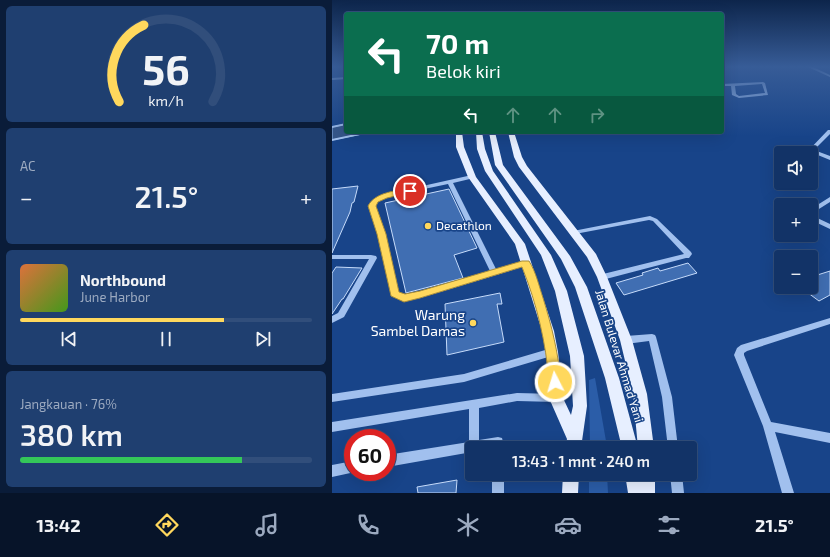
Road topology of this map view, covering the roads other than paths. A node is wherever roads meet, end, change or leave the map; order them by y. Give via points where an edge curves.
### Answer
1 (733, 90) edge
2 (766, 90) edge
3 (344, 124) edge
4 (332, 127) edge
5 (830, 132) edge
6 (362, 134) edge
7 (459, 134) edge
8 (479, 134) edge
9 (492, 134) edge
10 (512, 134) edge
11 (332, 140) edge
12 (830, 158) edge
13 (472, 177) junction
14 (450, 182) junction
15 (830, 200) edge
16 (818, 208) edge
17 (818, 221) edge
18 (830, 227) edge
19 (575, 232) junction
20 (332, 257) edge
21 (526, 263) junction
22 (494, 272) junction
23 (602, 277) junction
24 (332, 320) edge
25 (830, 321) edge
26 (626, 340) junction
27 (552, 352) junction
28 (332, 398) edge
29 (556, 398) junction
30 (474, 404) junction
31 (768, 426) junction
32 (332, 427) edge
33 (830, 438) edge
34 (474, 441) edge
35 (573, 441) edge
36 (574, 441) edge
37 (628, 441) edge
38 (645, 441) edge
39 (672, 441) edge
40 (465, 448) edge
41 (396, 459) edge
42 (344, 469) edge
43 (332, 471) edge
44 (498, 481) edge
45 (571, 481) edge
46 (634, 481) edge
47 (647, 481) edge
48 (677, 481) edge
49 (498, 493) edge
50 (570, 493) edge
51 (636, 493) edge
52 (646, 493) edge
53 (678, 493) edge
54 (788, 493) edge

1 - 2 street via 734,95 739,97 767,94
3 - 4 street
5 - 12 street via 811,151
6 - 11 street
7 - 13 main road via 460,147
8 - 36 main road via 481,149 489,171 546,255 561,291 577,356 580,406
9 - 37 main road, Jalan Bulevar Ahmad Yani via 499,165 566,258 582,287 612,378
10 - 19 main road via 516,151 530,178
13 - 14 street
13 - 21 main road via 517,239
14 - 22 street
14 - 22 street via 384,196 374,201 372,206 382,234 395,294 404,298
15 - 16 street
17 - 18 street
19 - 23 main road via 592,256
19 - 23 street via 650,218 688,254
20 - 24 street via 373,258 341,315
21 - 22 street
21 - 27 main road via 548,331
23 - 26 main road
25 - 31 street via 740,351 739,355
26 - 38 main road via 640,394
26 - 39 street via 652,337 667,397
27 - 28 street via 464,378
27 - 29 main road
29 - 30 street via 517,397
29 - 35 main road
30 - 32 street
30 - 34 street
31 - 33 street
31 - 54 street
40 - 41 street
42 - 43 street
44 - 49 street
45 - 50 main road
46 - 51 main road
47 - 52 main road
48 - 53 street

